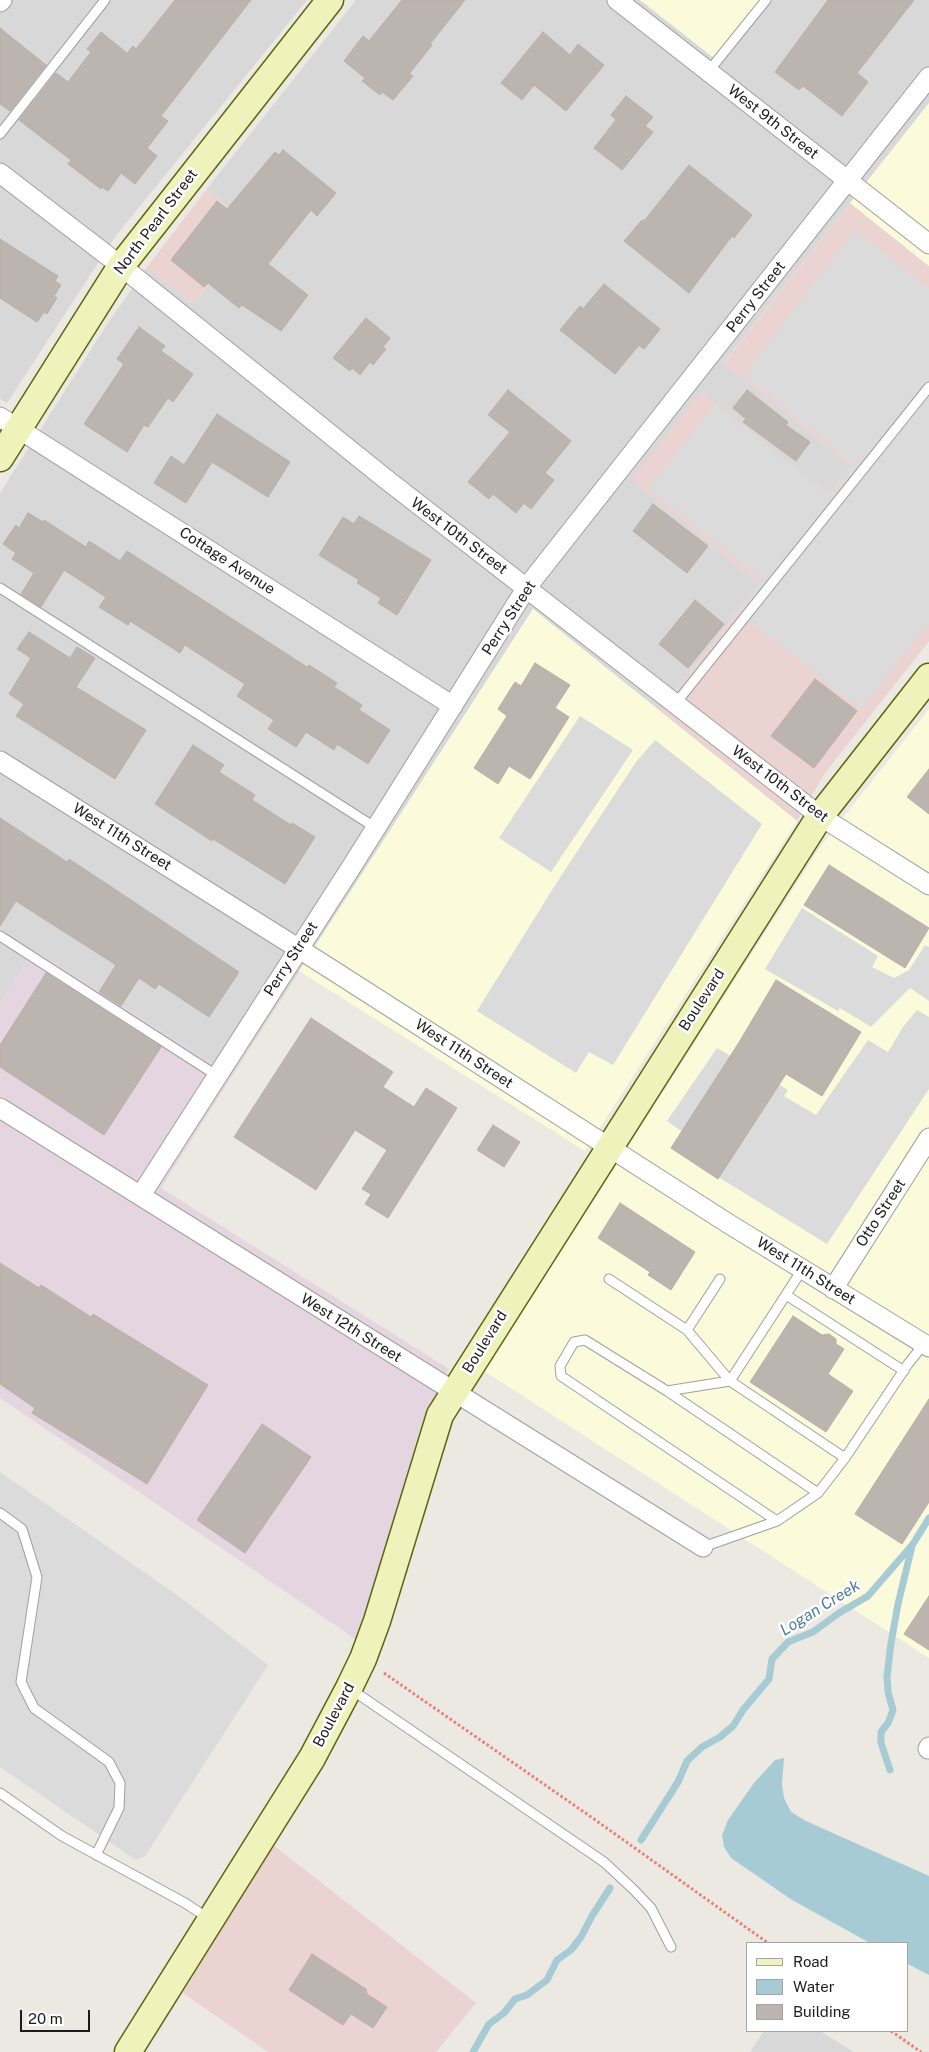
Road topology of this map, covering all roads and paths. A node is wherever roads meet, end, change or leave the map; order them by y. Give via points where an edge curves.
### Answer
1 (105, 0) edge
2 (330, 0) edge
3 (617, 0) edge
4 (766, 0) edge
5 (708, 73) junction
6 (929, 77) edge
7 (0, 134) edge
8 (0, 173) edge
9 (848, 180) junction
10 (929, 244) edge
11 (121, 266) junction
12 (929, 387) edge
13 (9, 423) edge
14 (0, 458) edge
15 (527, 587) junction
16 (0, 588) edge
17 (929, 678) edge
18 (676, 703) junction
19 (453, 706) junction
20 (0, 761) edge
21 (820, 816) junction
22 (376, 828) junction
23 (929, 885) edge
24 (0, 936) edge
25 (298, 948) junction
26 (216, 1074) junction
27 (0, 1108) edge
28 (929, 1138) edge
29 (608, 1147) junction
30 (141, 1195) junction
31 (802, 1270) junction
32 (610, 1279) dead end
33 (720, 1279) dead end
34 (833, 1289) junction
35 (786, 1295) junction
36 (687, 1330) junction
37 (927, 1345) edge
38 (904, 1371) junction
39 (730, 1381) junction
40 (666, 1391) junction
41 (453, 1392) junction
42 (845, 1458) junction
43 (818, 1493) junction
44 (0, 1513) edge
45 (777, 1521) junction
46 (703, 1548) joint
47 (363, 1659) junction
48 (349, 1688) junction
49 (0, 1793) edge
50 (96, 1855) junction
51 (210, 1920) junction
52 (767, 1942) edge
53 (671, 1947) dead end
54 (892, 2032) edge
55 (128, 2052) edge
56 (921, 2052) edge

1 - 7 lane
2 - 11 main road, North Pearl Street
3 - 5 street, West 9th Street
4 - 5 lane
5 - 9 street, West 9th Street
6 - 9 street, Perry Street
8 - 11 street, West 10th Street
9 - 10 street, West 9th Street
9 - 15 street, Perry Street
11 - 13 main road, North Pearl Street
11 - 15 street, West 10th Street via 387,480
12 - 18 lane
13 - 14 main road, North Pearl Street
13 - 19 street, Cottage Avenue
15 - 18 street, West 10th Street
15 - 19 street, Perry Street
16 - 22 lane
17 - 21 main road, Boulevard
18 - 21 street, West 10th Street
19 - 22 street, Perry Street
20 - 25 street, West 11th Street
21 - 23 street, West 10th Street
21 - 29 main road, Boulevard
22 - 25 street, Perry Street
24 - 26 lane
25 - 26 street, Perry Street
25 - 29 street, West 11th Street
26 - 30 street, Perry Street
27 - 30 street, West 12th Street
28 - 34 street, Otto Street
29 - 31 street, West 11th Street
29 - 41 main road, Boulevard
30 - 41 street, West 12th Street
31 - 34 street, West 11th Street
31 - 35 lane
32 - 36 lane
33 - 36 lane
34 - 37 street, West 11th Street
35 - 38 lane
35 - 39 lane
36 - 39 lane
37 - 38 lane
38 - 42 lane
39 - 40 lane
39 - 42 lane
40 - 43 lane
40 - 45 lane via 585,1340 574,1342 560,1366 561,1376
41 - 46 street, West 12th Street
41 - 47 main road, Boulevard via 440,1414
42 - 43 lane
43 - 45 lane
44 - 50 lane via 22,1529 37,1577 21,1682 34,1708 109,1762 120,1783 119,1808
45 - 46 lane
47 - 48 main road, Boulevard
47 - 52 path
48 - 51 main road, Boulevard via 312,1758
48 - 53 lane via 604,1862 651,1908
49 - 50 lane
50 - 51 lane
51 - 55 main road, Boulevard
54 - 56 path

